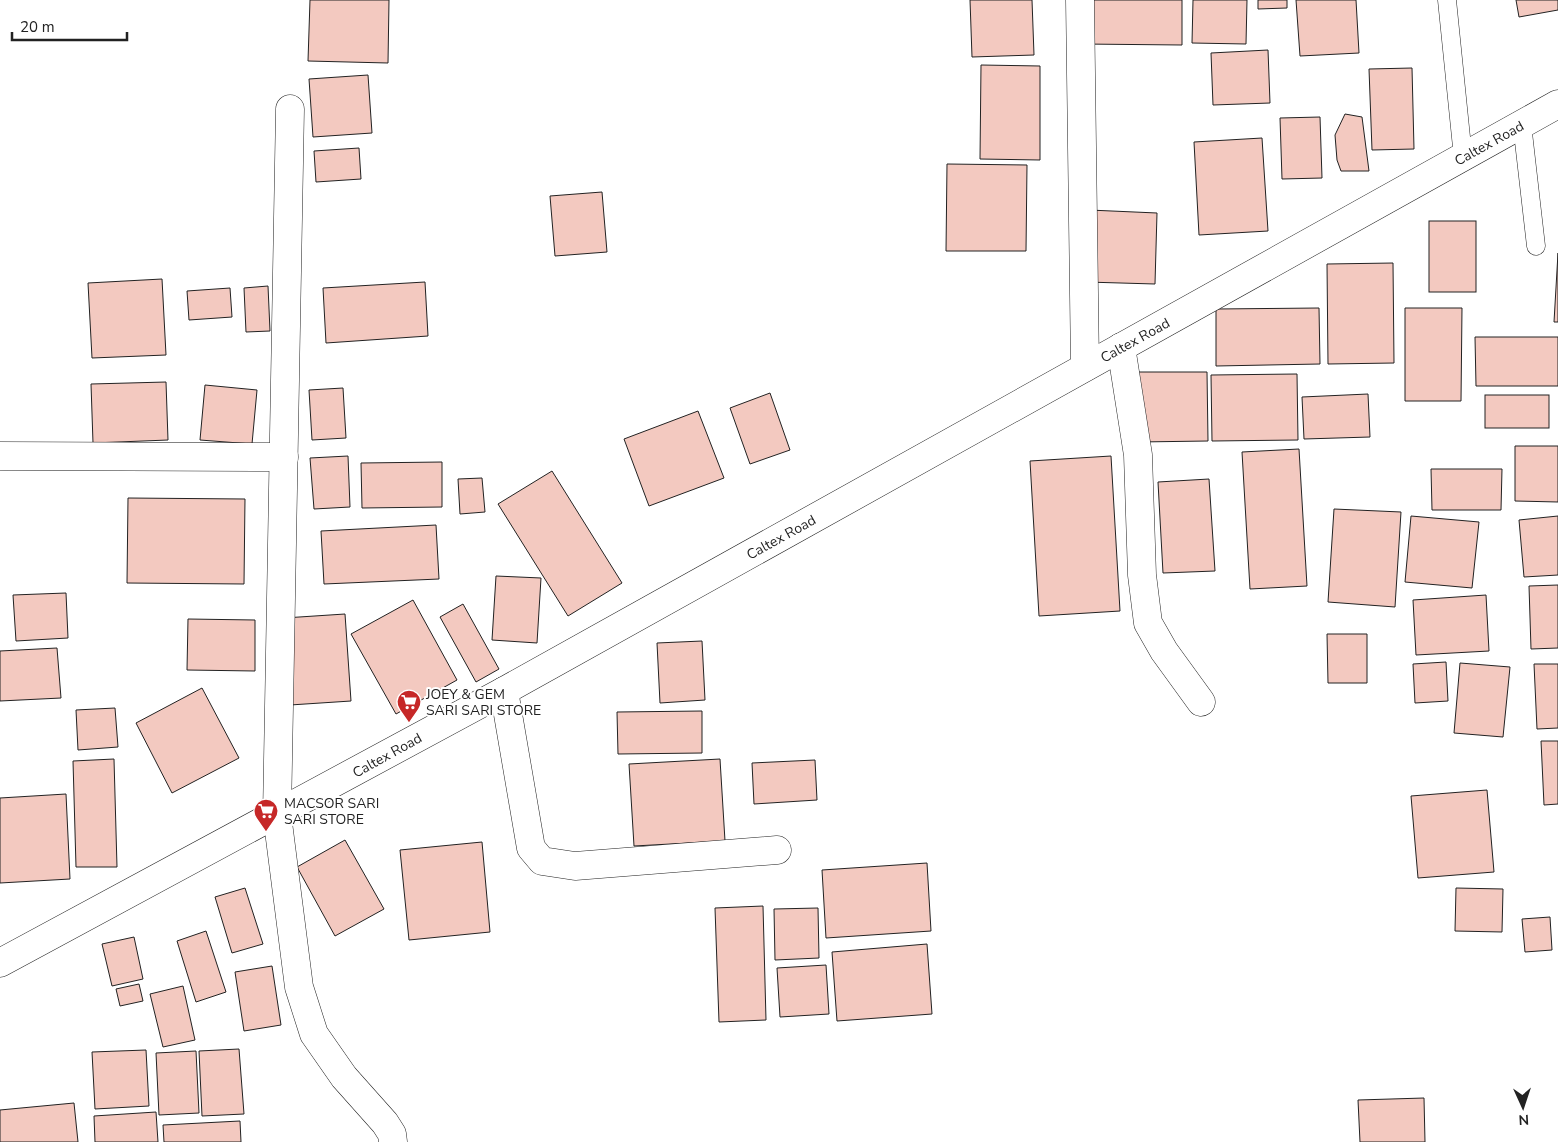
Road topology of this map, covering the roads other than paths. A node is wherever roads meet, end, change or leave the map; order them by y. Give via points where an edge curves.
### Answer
1 (1080, 0) edge
2 (1447, 0) edge
3 (1558, 104) edge
4 (290, 109) dead end
5 (1522, 124) junction
6 (1463, 157) junction
7 (1536, 246) dead end
8 (1121, 348) junction
9 (1085, 367) junction
10 (0, 456) edge
11 (284, 457) junction
12 (504, 691) junction
13 (1201, 702) dead end
14 (277, 815) junction
15 (777, 850) dead end
16 (0, 963) edge
17 (393, 1142) edge

1 - 9 street
2 - 6 lane
3 - 5 street, Caltex Road
4 - 11 street
5 - 6 street, Caltex Road
5 - 7 lane
6 - 8 street, Caltex Road
8 - 9 street, Caltex Road
8 - 13 street via 1138,455 1142,575 1148,623
9 - 12 street, Caltex Road
10 - 11 street
11 - 14 street
12 - 14 street, Caltex Road
12 - 15 street via 531,848 542,861 575,866
14 - 16 street, Caltex Road
14 - 17 street via 299,987 314,1034 344,1077 385,1123

